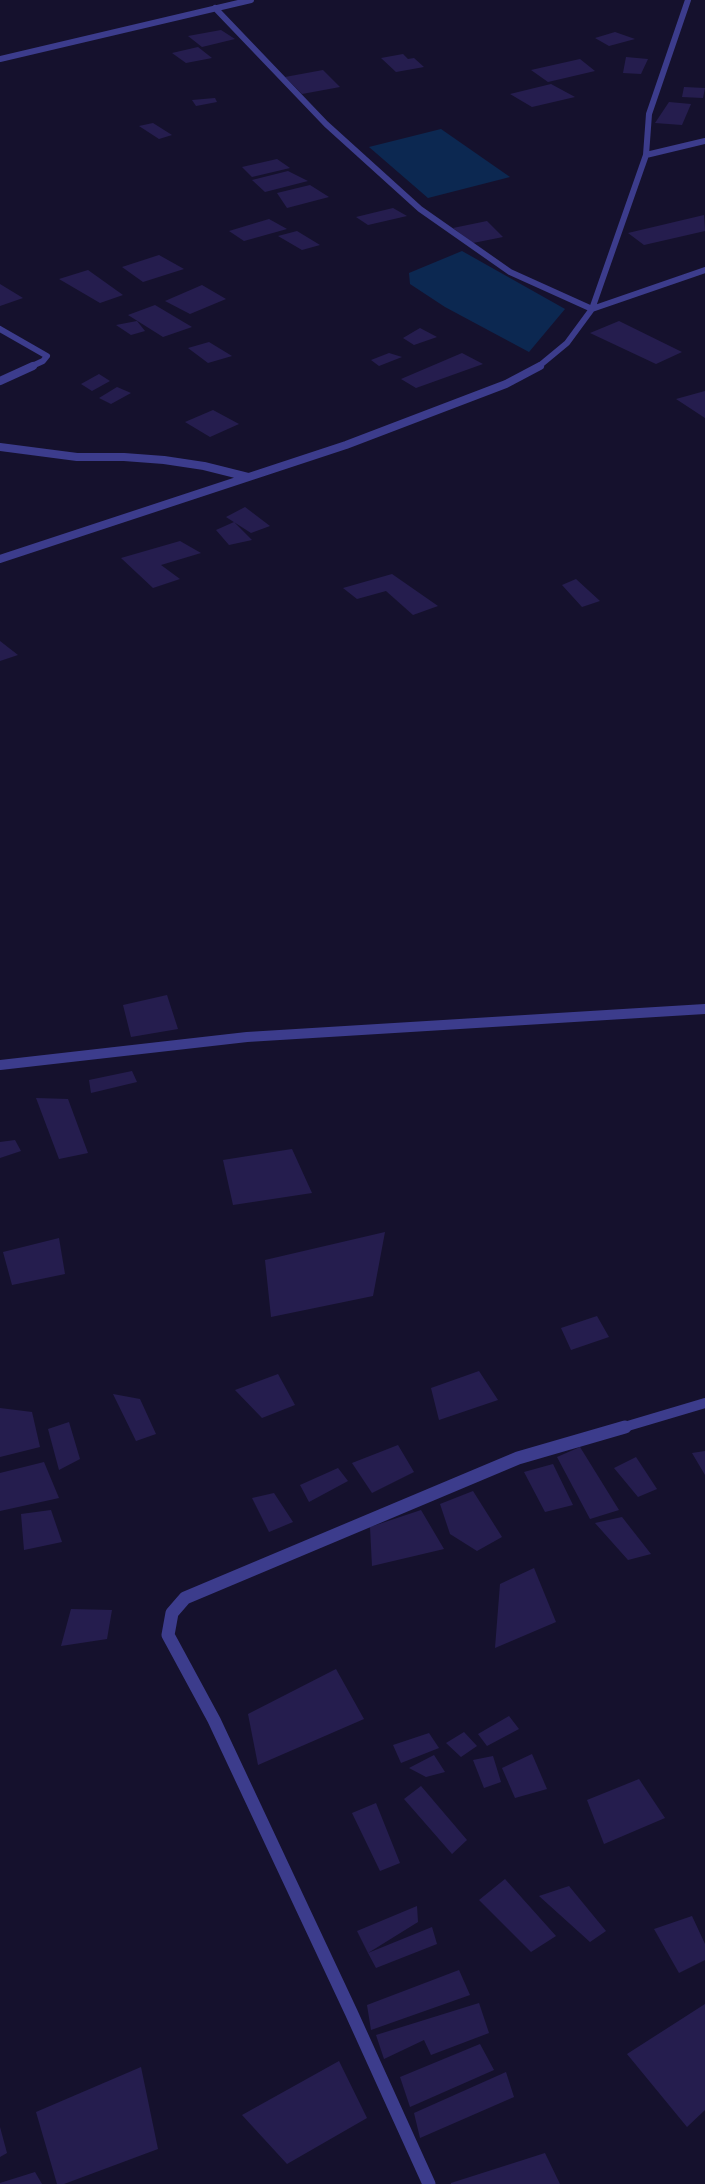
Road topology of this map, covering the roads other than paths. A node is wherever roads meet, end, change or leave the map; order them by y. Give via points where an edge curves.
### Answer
1 (251, 0) edge
2 (688, 0) edge
3 (215, 8) junction
4 (0, 60) edge
5 (705, 141) edge
6 (646, 155) junction
7 (705, 270) edge
8 (592, 309) junction
9 (0, 329) edge
10 (0, 381) edge
11 (0, 447) edge
12 (248, 477) junction
13 (0, 559) edge
14 (705, 1009) edge
15 (0, 1065) edge
16 (705, 1403) edge
17 (429, 2184) edge

1 - 3 street
2 - 6 street via 649,114
3 - 4 street
3 - 8 street via 326,124 420,209 510,272
5 - 6 street
6 - 8 street
7 - 8 street
8 - 12 street via 567,343 543,364 506,384 346,446
9 - 10 street via 47,356 44,361
11 - 12 street via 77,456 164,460 204,466
12 - 13 street
14 - 15 street via 248,1037
16 - 17 street via 518,1458 185,1598 172,1613 168,1635 214,1720

